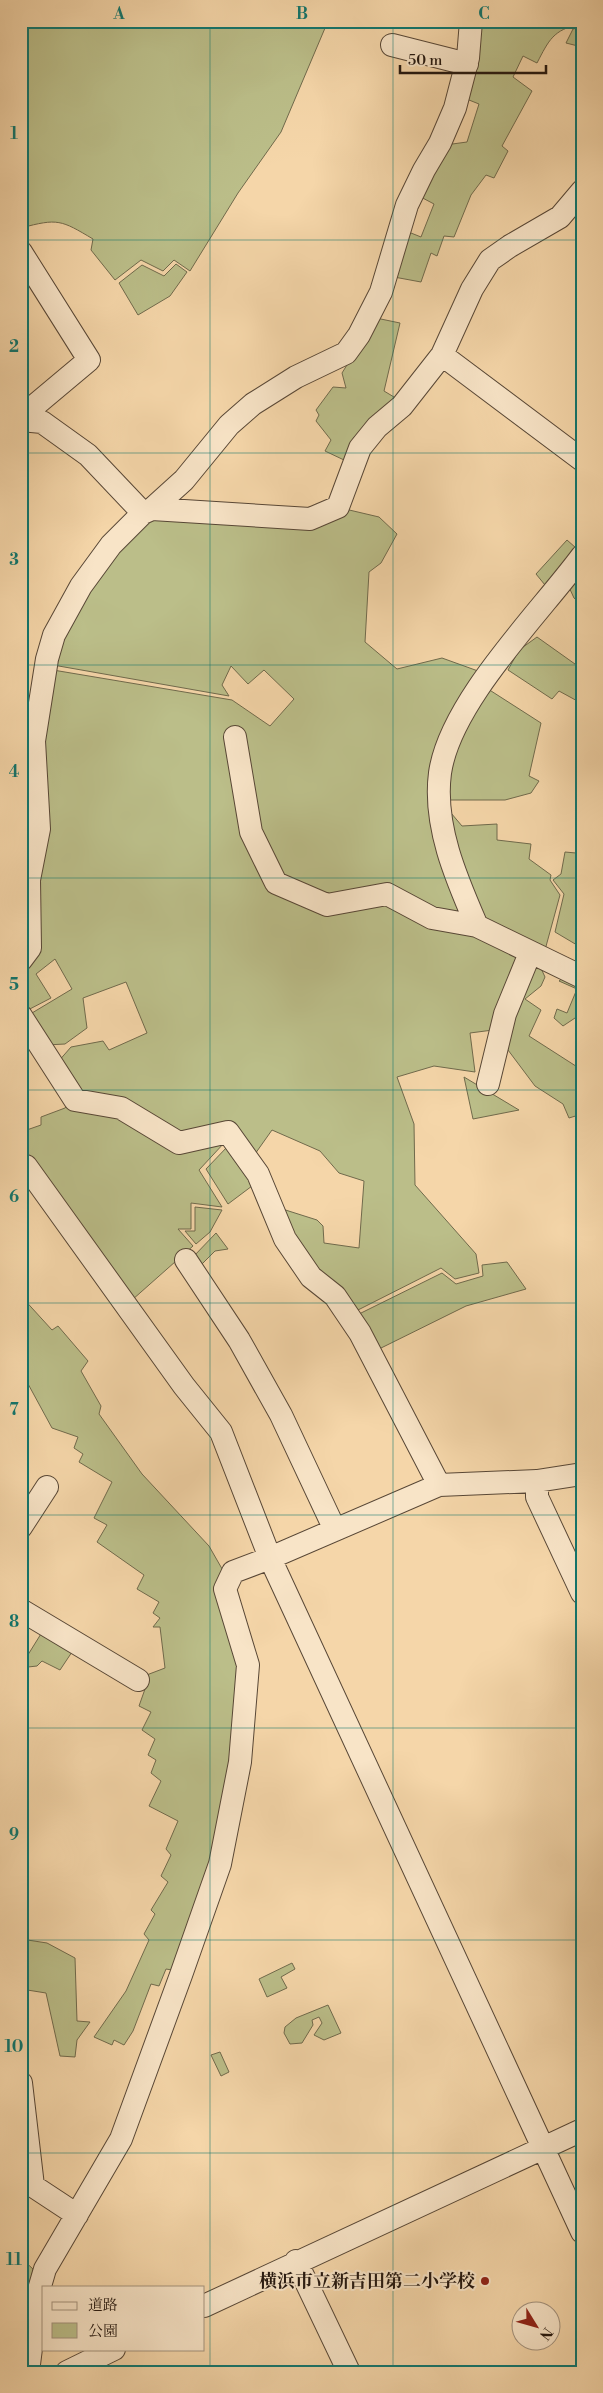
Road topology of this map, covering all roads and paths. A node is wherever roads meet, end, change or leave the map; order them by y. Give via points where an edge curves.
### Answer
1 (471, 21) edge
2 (392, 45) dead end
3 (467, 64) junction
4 (582, 191) edge
5 (21, 252) edge
6 (442, 355) junction
7 (21, 418) edge
8 (582, 460) edge
9 (148, 511) junction
10 (582, 556) edge
11 (234, 737) dead end
12 (477, 926) junction
13 (530, 953) junction
14 (21, 960) edge
15 (582, 978) edge
16 (21, 1016) edge
17 (488, 1084) dead end
18 (23, 1162) edge
19 (186, 1260) dead end
20 (582, 1474) edge
21 (537, 1481) junction
22 (439, 1485) junction
23 (47, 1487) dead end
24 (21, 1527) edge
25 (335, 1530) junction
26 (270, 1558) junction
27 (582, 1593) edge
28 (21, 1610) edge
29 (138, 1680) dead end
30 (21, 2083) edge
31 (582, 2130) edge
32 (543, 2148) junction
33 (77, 2214) junction
34 (582, 2232) edge
35 (296, 2261) junction
36 (205, 2306) edge
37 (112, 2350) edge
38 (28, 2372) edge
39 (67, 2372) edge
40 (349, 2372) edge

1 - 3 street
2 - 3 street
3 - 9 street via 456,108 407,205 382,292 359,335 346,353 296,377 253,404 229,425 184,480
4 - 6 street via 560,217 490,260 472,289
5 - 7 street via 89,360
6 - 8 street
6 - 9 street via 402,406 377,427 360,448 338,507 310,518
7 - 9 street via 42,422 88,455
9 - 14 street via 111,545 66,609 47,659 34,741 39,829 29,880 30,948
10 - 12 street via 510,644 476,693 450,740 440,773 440,811 453,869
11 - 12 street via 251,832 276,883 327,905 387,894 432,918
12 - 13 street
13 - 15 street
13 - 17 street via 505,1014
16 - 22 street via 75,1100 122,1108 178,1143 228,1132 258,1174 285,1239 311,1277 335,1296 360,1333
18 - 26 street via 184,1386 221,1432
19 - 25 street via 239,1340 281,1415
20 - 21 street
21 - 22 street
21 - 27 street via 537,1497
22 - 25 street
23 - 24 street
25 - 26 street
26 - 32 street
26 - 33 street via 233,1572 225,1589 248,1665 240,1762 220,1864 121,2139
28 - 29 street
30 - 33 street via 33,2186
31 - 32 street
32 - 34 street
32 - 35 street
33 - 38 street via 45,2269 38,2294
35 - 36 street
35 - 40 street
37 - 39 street

